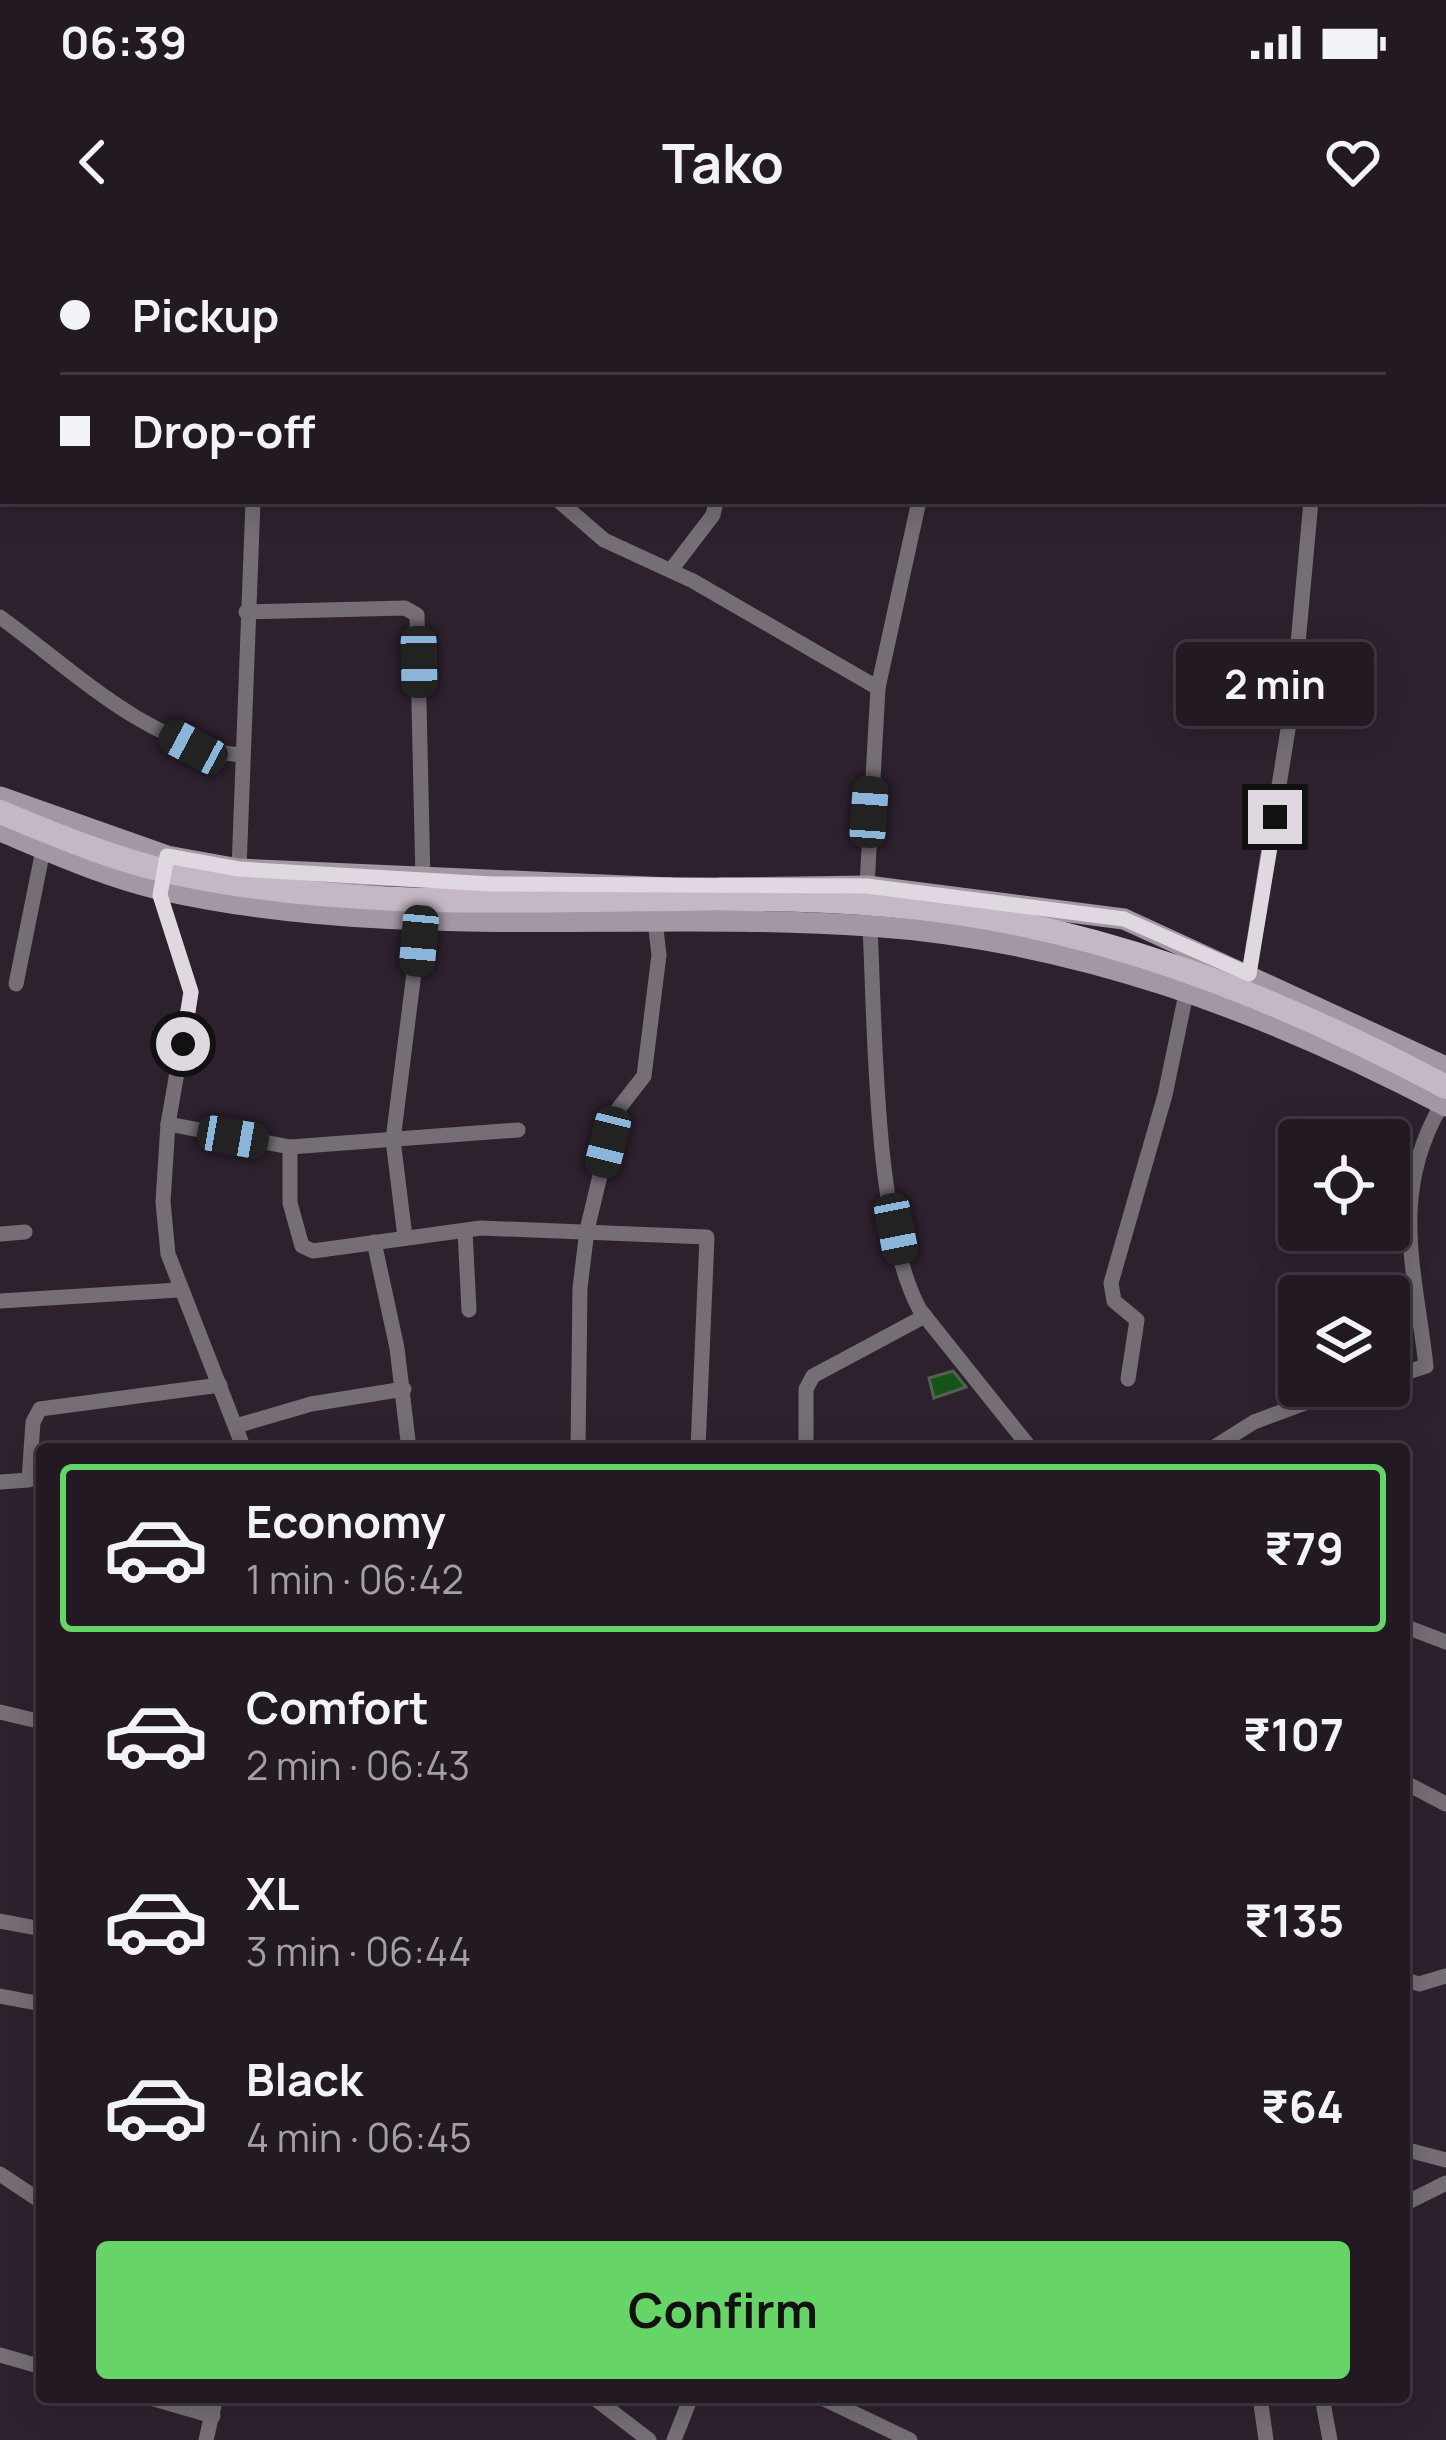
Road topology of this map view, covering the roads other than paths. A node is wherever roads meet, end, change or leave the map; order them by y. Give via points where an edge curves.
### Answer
1 (253, 504) edge
2 (563, 504) edge
3 (715, 504) edge
4 (918, 504) edge
5 (1311, 504) edge
6 (670, 570) junction
7 (246, 612) junction
8 (0, 616) edge
9 (878, 688) junction
10 (241, 755) junction
11 (0, 797) edge
12 (0, 812) edge
13 (53, 819) junction
14 (0, 831) edge
15 (41, 848) junction
16 (167, 856) junction
17 (239, 869) junction
18 (422, 880) junction
19 (867, 886) junction
20 (160, 889) junction
21 (1095, 915) junction
22 (421, 917) junction
23 (655, 921) junction
24 (870, 926) junction
25 (1087, 960) junction
26 (1249, 974) junction
27 (16, 984) dead end
28 (1187, 989) junction
29 (1446, 1067) edge
30 (1444, 1099) edge
31 (168, 1124) junction
32 (518, 1130) dead end
33 (393, 1140) junction
34 (290, 1148) junction
35 (587, 1230) junction
36 (465, 1231) junction
37 (25, 1232) dead end
38 (0, 1234) edge
39 (405, 1237) junction
40 (374, 1242) junction
41 (178, 1290) junction
42 (0, 1301) edge
43 (469, 1310) dead end
44 (925, 1316) junction
45 (1410, 1371) edge
46 (1128, 1379) dead end
47 (220, 1385) junction
48 (404, 1389) junction
49 (1294, 1407) edge
50 (236, 1426) junction
51 (242, 1443) edge
52 (408, 1443) edge
53 (578, 1443) edge
54 (698, 1443) edge
55 (806, 1443) edge
56 (1026, 1443) edge
57 (1220, 1443) edge
58 (0, 1482) edge
59 (1410, 1628) edge
60 (1446, 1642) edge
61 (0, 1712) edge
62 (36, 1721) edge
63 (1410, 1785) edge
64 (1446, 1804) edge
65 (0, 1922) edge
66 (36, 1928) edge
67 (1446, 1976) edge
68 (1410, 1981) edge
69 (0, 1996) edge
70 (36, 2003) edge
71 (1410, 2150) edge
72 (1446, 2159) edge
73 (0, 2174) edge
74 (1446, 2183) edge
75 (36, 2197) edge
76 (1410, 2201) edge
77 (0, 2354) edge
78 (36, 2364) edge
79 (167, 2403) edge
80 (215, 2403) edge
81 (601, 2403) edge
82 (689, 2403) edge
83 (833, 2403) edge
84 (1261, 2403) edge
85 (1323, 2403) edge
86 (212, 2416) junction
87 (206, 2440) edge
88 (649, 2440) edge
89 (674, 2440) edge
90 (910, 2440) edge
91 (1266, 2440) edge
92 (1330, 2440) edge

1 - 7 street
2 - 6 street via 604,540
3 - 6 street
4 - 9 street
5 - 26 street via 1293,698
6 - 9 street
7 - 10 street
7 - 18 street via 405,608 417,615
8 - 10 street via 137,718 193,747
9 - 19 street
10 - 17 street
11 - 13 street
12 - 30 main road via 136,863 268,887 556,902 861,903 1056,932 1186,969 1353,1040
13 - 15 street
13 - 16 street
14 - 15 street
15 - 20 street
15 - 27 street
16 - 17 street
16 - 20 street
17 - 18 street
18 - 19 street
19 - 21 street
20 - 22 street via 290,910
20 - 31 street via 191,992
21 - 25 street
21 - 26 street via 1124,919
22 - 23 street
22 - 33 street
23 - 24 street
23 - 35 street via 660,944 644,1076 615,1113
24 - 25 street
24 - 44 street via 890,1191 908,1285
25 - 28 street
26 - 29 street
28 - 30 street
28 - 46 street via 1166,1095 1111,1283 1114,1300 1137,1320
30 - 45 street via 1417,1152 1408,1224 1426,1366
31 - 34 street
31 - 41 street via 164,1226
32 - 33 street
33 - 34 street
33 - 39 street
34 - 40 street via 290,1203 302,1246 319,1252
35 - 36 street
35 - 53 street
35 - 54 street via 707,1238
36 - 39 street
36 - 43 street
37 - 38 street
39 - 40 street
40 - 48 street
41 - 42 street
41 - 47 street
44 - 55 street via 813,1376
44 - 56 street
47 - 50 street
47 - 58 street via 40,1409 28,1480
48 - 50 street via 311,1403
48 - 52 street
49 - 57 street
50 - 51 street
59 - 60 street
61 - 62 street
63 - 64 street
65 - 66 street
67 - 68 street
69 - 70 street
71 - 72 street
73 - 75 street
74 - 76 street
77 - 78 street
79 - 86 street
80 - 86 street
81 - 88 street
82 - 89 street
83 - 90 street
84 - 91 street
85 - 92 street
86 - 87 street

